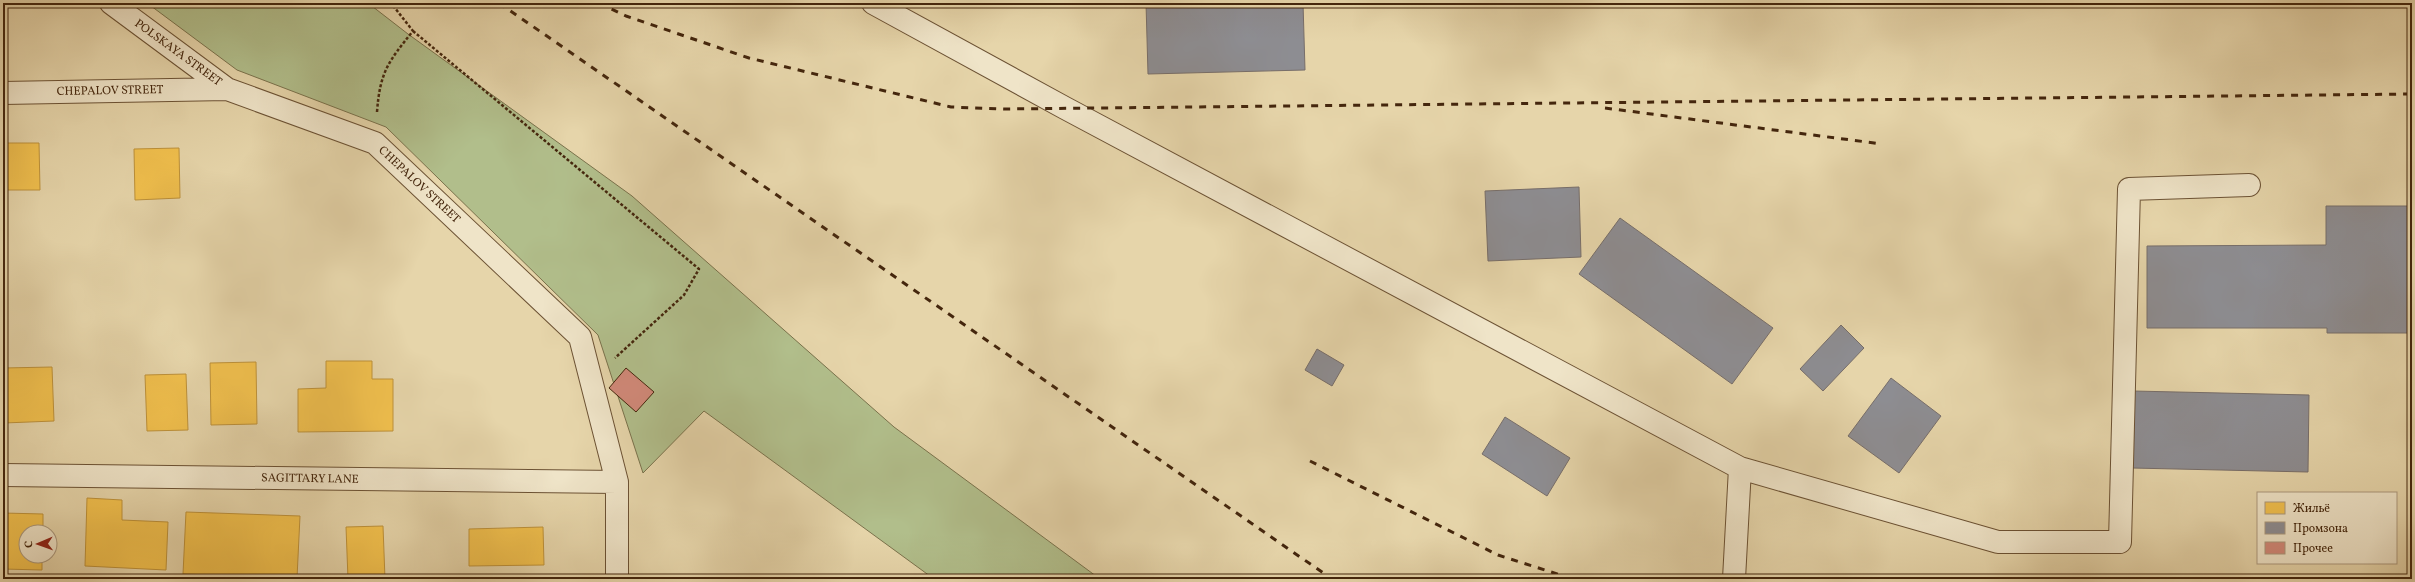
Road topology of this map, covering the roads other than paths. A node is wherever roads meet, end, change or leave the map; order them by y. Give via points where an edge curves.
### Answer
1 (111, 3) edge
2 (874, 3) edge
3 (227, 89) junction
4 (3, 93) edge
5 (2249, 185) dead end
6 (1740, 468) junction
7 (3, 475) edge
8 (617, 482) junction
9 (617, 579) edge
10 (1734, 579) edge

1 - 3 street, POLSKAYA STREET
2 - 6 street
3 - 4 street, CHEPALOV STREET
3 - 8 street, CHEPALOV STREET via 375,143 580,337
5 - 6 street via 2129,190 2120,542 1998,542
6 - 10 street
7 - 8 street, SAGITTARY LANE
8 - 9 street, CHEPALOV STREET

